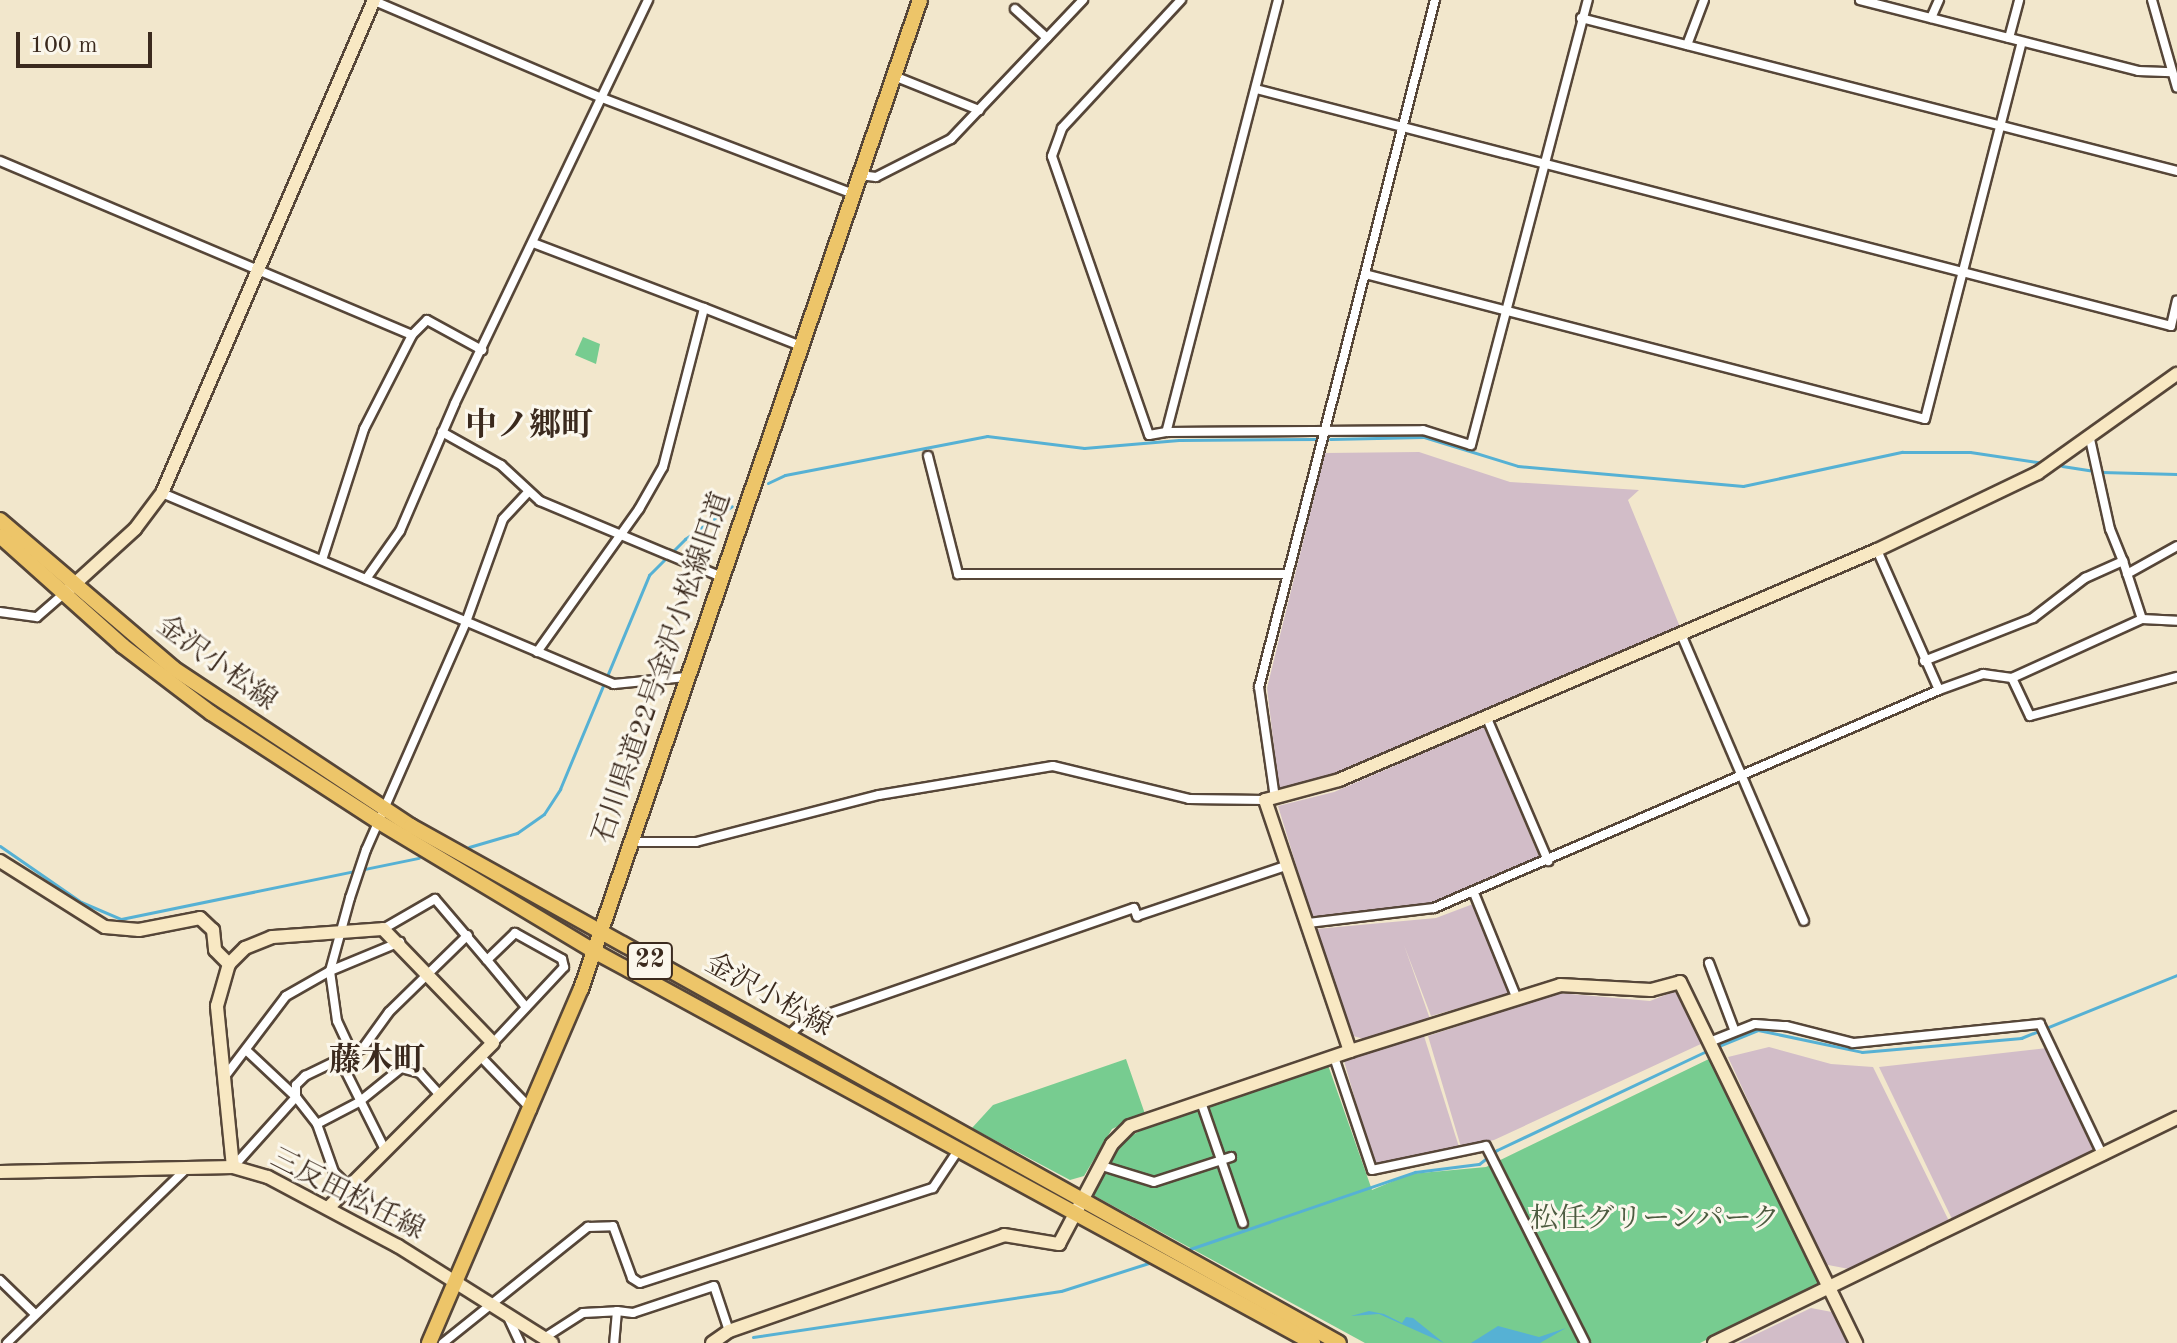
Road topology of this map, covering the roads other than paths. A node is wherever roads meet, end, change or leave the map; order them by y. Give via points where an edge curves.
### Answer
1 (373, 0) edge
2 (648, 0) edge
3 (920, 0) edge
4 (1083, 0) edge
5 (1181, 0) edge
6 (1278, 0) edge
7 (1435, 0) edge
8 (1588, 0) edge
9 (1704, 0) edge
10 (1860, 0) edge
11 (1939, 0) edge
12 (2019, 0) edge
13 (2152, 0) edge
14 (1880, 2) edge
15 (1015, 9) dead end
16 (1581, 18) junction
17 (1931, 18) junction
18 (1047, 38) junction
19 (2009, 38) junction
20 (2022, 42) junction
21 (1687, 45) junction
22 (2172, 72) junction
23 (894, 76) junction
24 (2177, 88) edge
25 (1256, 89) junction
26 (602, 98) junction
27 (979, 110) junction
28 (1402, 126) junction
29 (2001, 126) junction
30 (0, 161) edge
31 (1543, 165) junction
32 (2177, 171) edge
33 (860, 175) junction
34 (854, 194) junction
35 (533, 243) junction
36 (258, 270) junction
37 (1964, 271) junction
38 (1365, 274) junction
39 (2177, 301) edge
40 (704, 308) junction
41 (1506, 312) junction
42 (412, 335) junction
43 (801, 346) junction
44 (482, 350) junction
45 (2177, 374) edge
46 (1326, 430) junction
47 (442, 432) junction
48 (1166, 432) junction
49 (2090, 439) junction
50 (928, 456) dead end
51 (528, 492) junction
52 (162, 493) junction
53 (0, 520) edge
54 (0, 536) edge
55 (618, 537) junction
56 (2177, 546) edge
57 (1877, 550) junction
58 (322, 560) junction
59 (2123, 561) junction
60 (1288, 574) junction
61 (2127, 574) junction
62 (722, 577) junction
63 (366, 579) junction
64 (68, 590) junction
65 (0, 612) edge
66 (2142, 619) junction
67 (2177, 621) edge
68 (466, 622) junction
69 (1681, 634) junction
70 (537, 652) junction
71 (1924, 661) junction
72 (686, 677) junction
73 (2177, 677) edge
74 (2012, 678) junction
75 (1939, 690) junction
76 (1486, 716) junction
77 (1743, 776) junction
78 (1270, 799) junction
79 (382, 816) junction
80 (629, 842) junction
81 (0, 861) edge
82 (1548, 861) junction
83 (1286, 866) junction
84 (1474, 893) junction
85 (1804, 921) dead end
86 (1308, 923) junction
87 (383, 929) junction
88 (340, 931) junction
89 (600, 934) junction
90 (468, 935) junction
91 (400, 942) junction
92 (594, 951) junction
93 (487, 960) junction
94 (1709, 963) dead end
95 (229, 964) junction
96 (330, 971) junction
97 (431, 975) junction
98 (1517, 999) junction
99 (526, 1007) junction
100 (1734, 1029) junction
101 (788, 1036) junction
102 (493, 1043) junction
103 (1714, 1046) junction
104 (246, 1050) junction
105 (1350, 1051) junction
106 (352, 1053) junction
107 (480, 1056) junction
108 (1334, 1057) junction
109 (340, 1060) junction
110 (223, 1080) junction
111 (440, 1095) junction
112 (296, 1097) junction
113 (359, 1102) junction
114 (1201, 1102) junction
115 (533, 1110) junction
116 (2177, 1118) edge
117 (317, 1124) junction
118 (959, 1149) junction
119 (385, 1150) junction
120 (2103, 1156) junction
121 (1231, 1157) dead end
122 (1221, 1161) junction
123 (1102, 1166) junction
124 (189, 1167) junction
125 (233, 1167) junction
126 (0, 1172) edge
127 (348, 1186) junction
128 (1081, 1207) junction
129 (328, 1208) junction
130 (1243, 1223) dead end
131 (0, 1280) edge
132 (458, 1282) junction
133 (1830, 1287) junction
134 (489, 1303) junction
135 (617, 1311) junction
136 (35, 1314) junction
137 (508, 1317) junction
138 (729, 1331) junction
139 (1288, 1337) edge
140 (548, 1341) edge
141 (7, 1343) edge
142 (429, 1343) edge
143 (443, 1343) edge
144 (520, 1343) edge
145 (614, 1343) edge
146 (712, 1343) edge
147 (1313, 1343) edge
148 (1339, 1343) edge
149 (1585, 1343) edge
150 (1714, 1343) edge
151 (1856, 1343) edge

1 - 26 street
1 - 36 street
2 - 26 street
3 - 23 main road, 石川県道22号金沢小松線旧道 / 22
4 - 18 street
5 - 48 street via 1062,128 1052,156 1149,435
6 - 25 street
7 - 28 street
8 - 16 street
9 - 21 street
10 - 14 street
11 - 17 street
12 - 19 street
13 - 22 street
14 - 17 street
15 - 18 street
16 - 21 street
16 - 31 street
17 - 19 street
18 - 27 street
19 - 20 street
20 - 22 street via 2138,71
20 - 29 street
21 - 29 street
22 - 24 street
23 - 27 street
23 - 33 main road, 石川県道22号金沢小松線旧道 / 22
25 - 28 street
25 - 48 street
26 - 34 street
26 - 35 street
27 - 33 street via 951,139 876,177
28 - 31 street
28 - 38 street
29 - 32 street
29 - 37 street
30 - 36 street
31 - 37 street
31 - 41 street
33 - 34 main road, 石川県道22号金沢小松線旧道 / 22
34 - 43 main road, 石川県道22号金沢小松線旧道 / 22
35 - 40 street
35 - 44 street
36 - 42 street
36 - 52 street
37 - 39 street via 2171,326
37 - 41 street via 1925,419
38 - 41 street
38 - 46 street
40 - 43 street
40 - 55 street via 663,467
41 - 46 street via 1471,445 1423,430
42 - 44 street via 427,320
42 - 58 street via 364,429
43 - 62 main road, 石川県道22号金沢小松線旧道 / 22
44 - 47 street
45 - 49 street
46 - 48 street
46 - 60 street
47 - 51 street via 501,465
47 - 63 street via 400,531
49 - 57 street via 2038,473
49 - 59 street via 2110,529
50 - 60 street via 958,574
51 - 55 street
51 - 68 street via 503,519
52 - 58 street
52 - 64 street via 135,529
53 - 64 main road, 金沢小松線 / 22
54 - 64 main road, 金沢小松線 / 22
55 - 62 street
55 - 70 street
56 - 61 street
57 - 69 street
57 - 71 street
58 - 63 street
59 - 61 street
59 - 71 street via 2085,578 2033,618
60 - 78 street via 1259,687
61 - 66 street
62 - 72 main road, 石川県道22号金沢小松線旧道 / 22
63 - 68 street
64 - 65 street via 37,617
64 - 79 main road, 金沢小松線 / 22 via 211,713
66 - 67 street
66 - 74 street
68 - 70 street
68 - 79 street
69 - 76 street
69 - 77 street
70 - 72 street via 614,684
71 - 75 street
72 - 80 main road, 石川県道22号金沢小松線旧道 / 22
73 - 74 street via 2030,716
74 - 75 street via 1983,674
75 - 77 street
76 - 78 street via 1339,780
76 - 82 street
77 - 82 street
77 - 85 street
78 - 80 street via 1189,799 1053,766 879,795 696,842
78 - 83 street
79 - 88 street
79 - 89 main road, 金沢小松線 / 22
79 - 92 main road, 金沢小松線 / 22
80 - 89 main road, 石川県道22号金沢小松線旧道 / 22
81 - 95 street via 105,927 139,930 200,918 213,930 215,950
82 - 84 street
83 - 86 street
83 - 101 street via 1137,916 1134,908 802,1023
84 - 86 street via 1434,908
84 - 98 street
86 - 105 street
87 - 88 street
87 - 90 street via 435,899
87 - 91 street
88 - 95 street via 272,937 245,948
88 - 96 street
89 - 92 main road, 石川県道22号金沢小松線旧道 / 22
89 - 101 main road, 金沢小松線 / 22
90 - 93 street
90 - 97 street
91 - 96 street
91 - 97 street
92 - 115 main road, 石川県道22号金沢小松線旧道 / 22
92 - 118 main road, 金沢小松線 / 22
93 - 99 street
93 - 99 street via 515,933 562,959 564,967
94 - 100 street
95 - 110 street via 217,1006
96 - 104 street via 286,996
96 - 106 street via 337,1021
97 - 102 street
97 - 106 street
98 - 103 street via 1560,985 1651,990 1680,982
98 - 105 street
99 - 102 street
100 - 103 street
100 - 120 street via 1770,1023 1853,1043 2041,1026
101 - 128 main road, 金沢小松線 / 22
102 - 107 street
103 - 133 street
104 - 110 street
104 - 112 street
105 - 108 street
106 - 109 street
107 - 111 street
107 - 115 street
108 - 114 street
108 - 149 street via 1372,1170 1486,1146 1490,1150
109 - 112 street via 305,1076 296,1085
109 - 113 street
110 - 125 street
111 - 113 street via 420,1073 401,1068
111 - 119 street
112 - 117 street
112 - 125 street
113 - 117 street
113 - 119 street
114 - 122 street
114 - 123 street via 1130,1126 1112,1144
115 - 132 main road, 石川県道22号金沢小松線旧道 / 22
116 - 120 street
117 - 127 street via 334,1172
118 - 128 main road, 金沢小松線 / 22
118 - 134 street via 933,1188 640,1283 632,1278 613,1226 588,1227
119 - 127 street
120 - 133 street
121 - 122 street
122 - 123 street via 1154,1182
122 - 130 street
123 - 128 street
124 - 125 street, 三反田松任線
124 - 126 street, 三反田松任線
124 - 136 street
125 - 129 street, 三反田松任線 via 268,1177
127 - 129 street
128 - 138 street via 1059,1244 1004,1235
128 - 139 main road, 金沢小松線 / 22
128 - 148 main road, 金沢小松線 / 22
129 - 132 street, 三反田松任線
131 - 136 street
132 - 134 street, 三反田松任線
132 - 142 main road, 石川県道22号金沢小松線旧道 / 22
133 - 150 street
133 - 151 street
134 - 137 street, 三反田松任線
134 - 143 street
135 - 138 street via 633,1313 714,1286
135 - 140 street via 583,1313
135 - 145 street
136 - 141 street
137 - 140 street, 三反田松任線
137 - 144 street
138 - 146 street
139 - 147 main road, 金沢小松線 / 22

